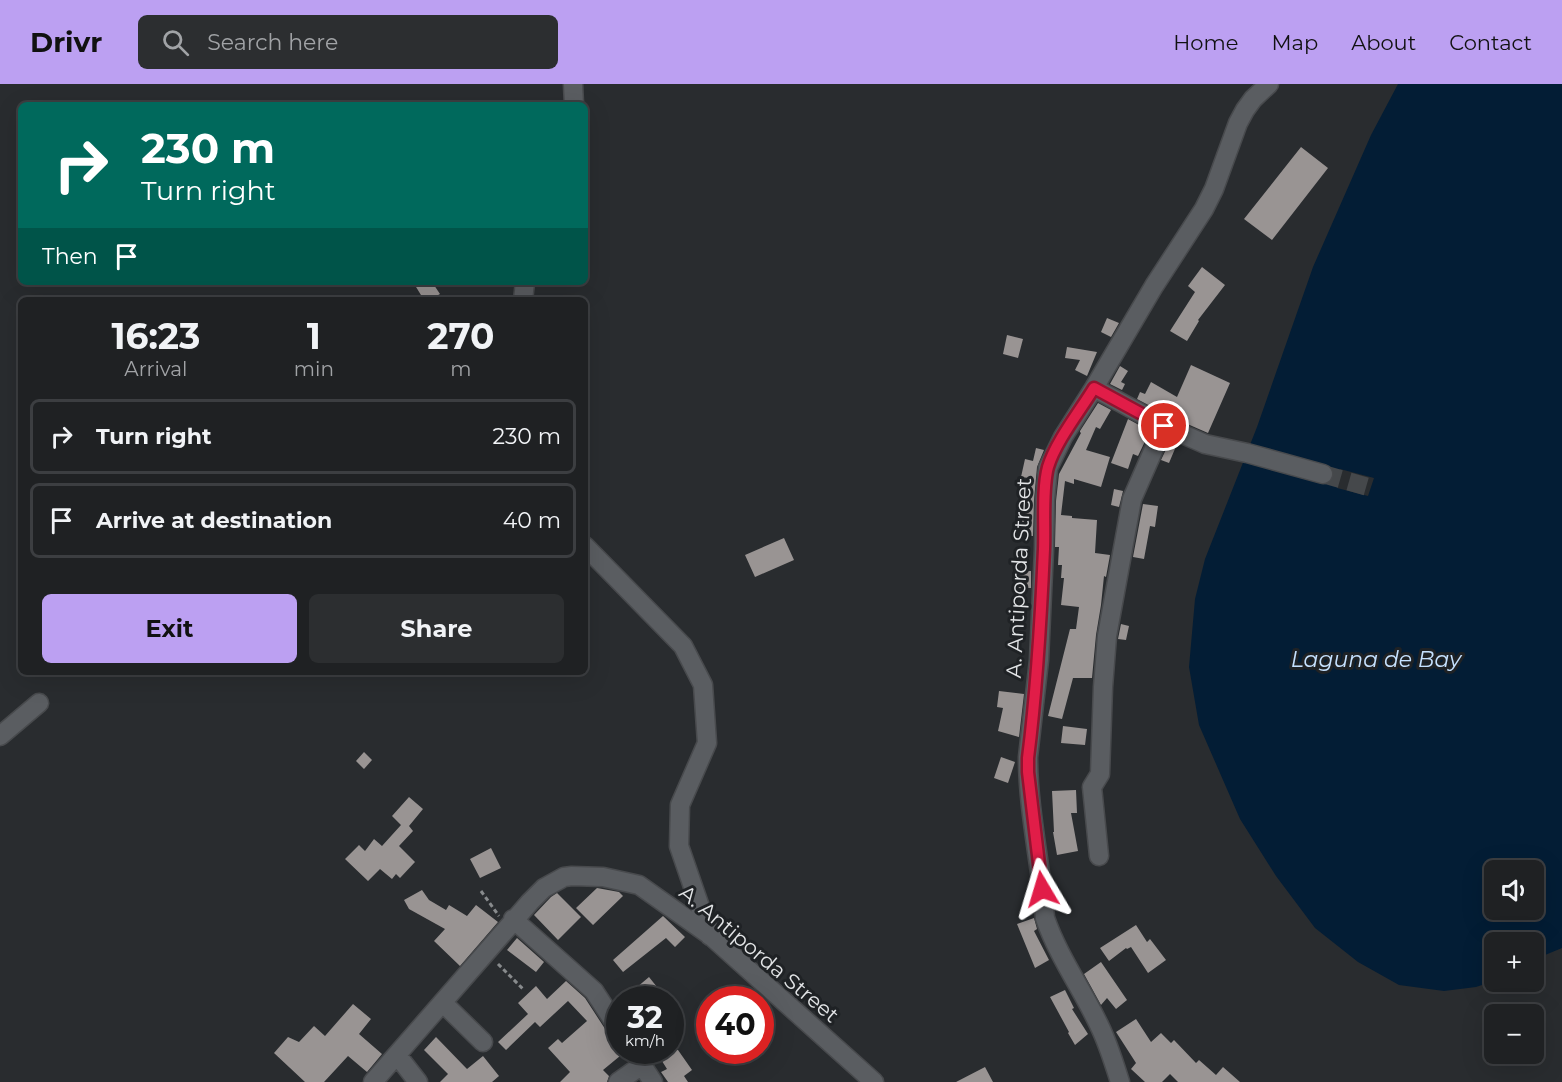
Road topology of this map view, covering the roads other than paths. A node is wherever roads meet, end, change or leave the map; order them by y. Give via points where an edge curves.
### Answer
1 (573, 84) edge
2 (1269, 84) edge
3 (574, 102) edge
4 (1094, 388) junction
5 (1164, 426) junction
6 (1323, 474) tunnel mouth
7 (588, 549) edge
8 (39, 704) dead end
9 (0, 736) edge
10 (1099, 856) dead end
11 (510, 923) junction
12 (711, 936) junction
13 (443, 1003) junction
14 (606, 1009) edge
15 (483, 1042) dead end
16 (397, 1055) junction
17 (632, 1064) edge
18 (641, 1064) edge
19 (373, 1082) edge
20 (418, 1082) edge
21 (618, 1082) edge
22 (653, 1082) edge
23 (874, 1082) edge
24 (1120, 1082) edge

1 - 3 street
2 - 4 street, A. Antiporda Street via 1245,110 1204,209
4 - 5 street
4 - 24 street, A. Antiporda Street via 1048,468 1039,660 1028,772 1045,918 1100,1027
5 - 6 street via 1204,444
5 - 10 street via 1132,499 1107,636 1100,774 1092,787
7 - 12 street via 683,646 703,685 706,743 680,806 679,846
8 - 9 street
11 - 12 street, A. Antiporda Street via 544,888 564,877 586,875 639,885
11 - 13 street, A. Antiporda Street
11 - 14 street via 594,991
12 - 23 street, A. Antiporda Street
13 - 15 street
13 - 16 street, A. Antiporda Street
16 - 19 street, A. Antiporda Street
16 - 20 street
17 - 21 street
18 - 22 street

